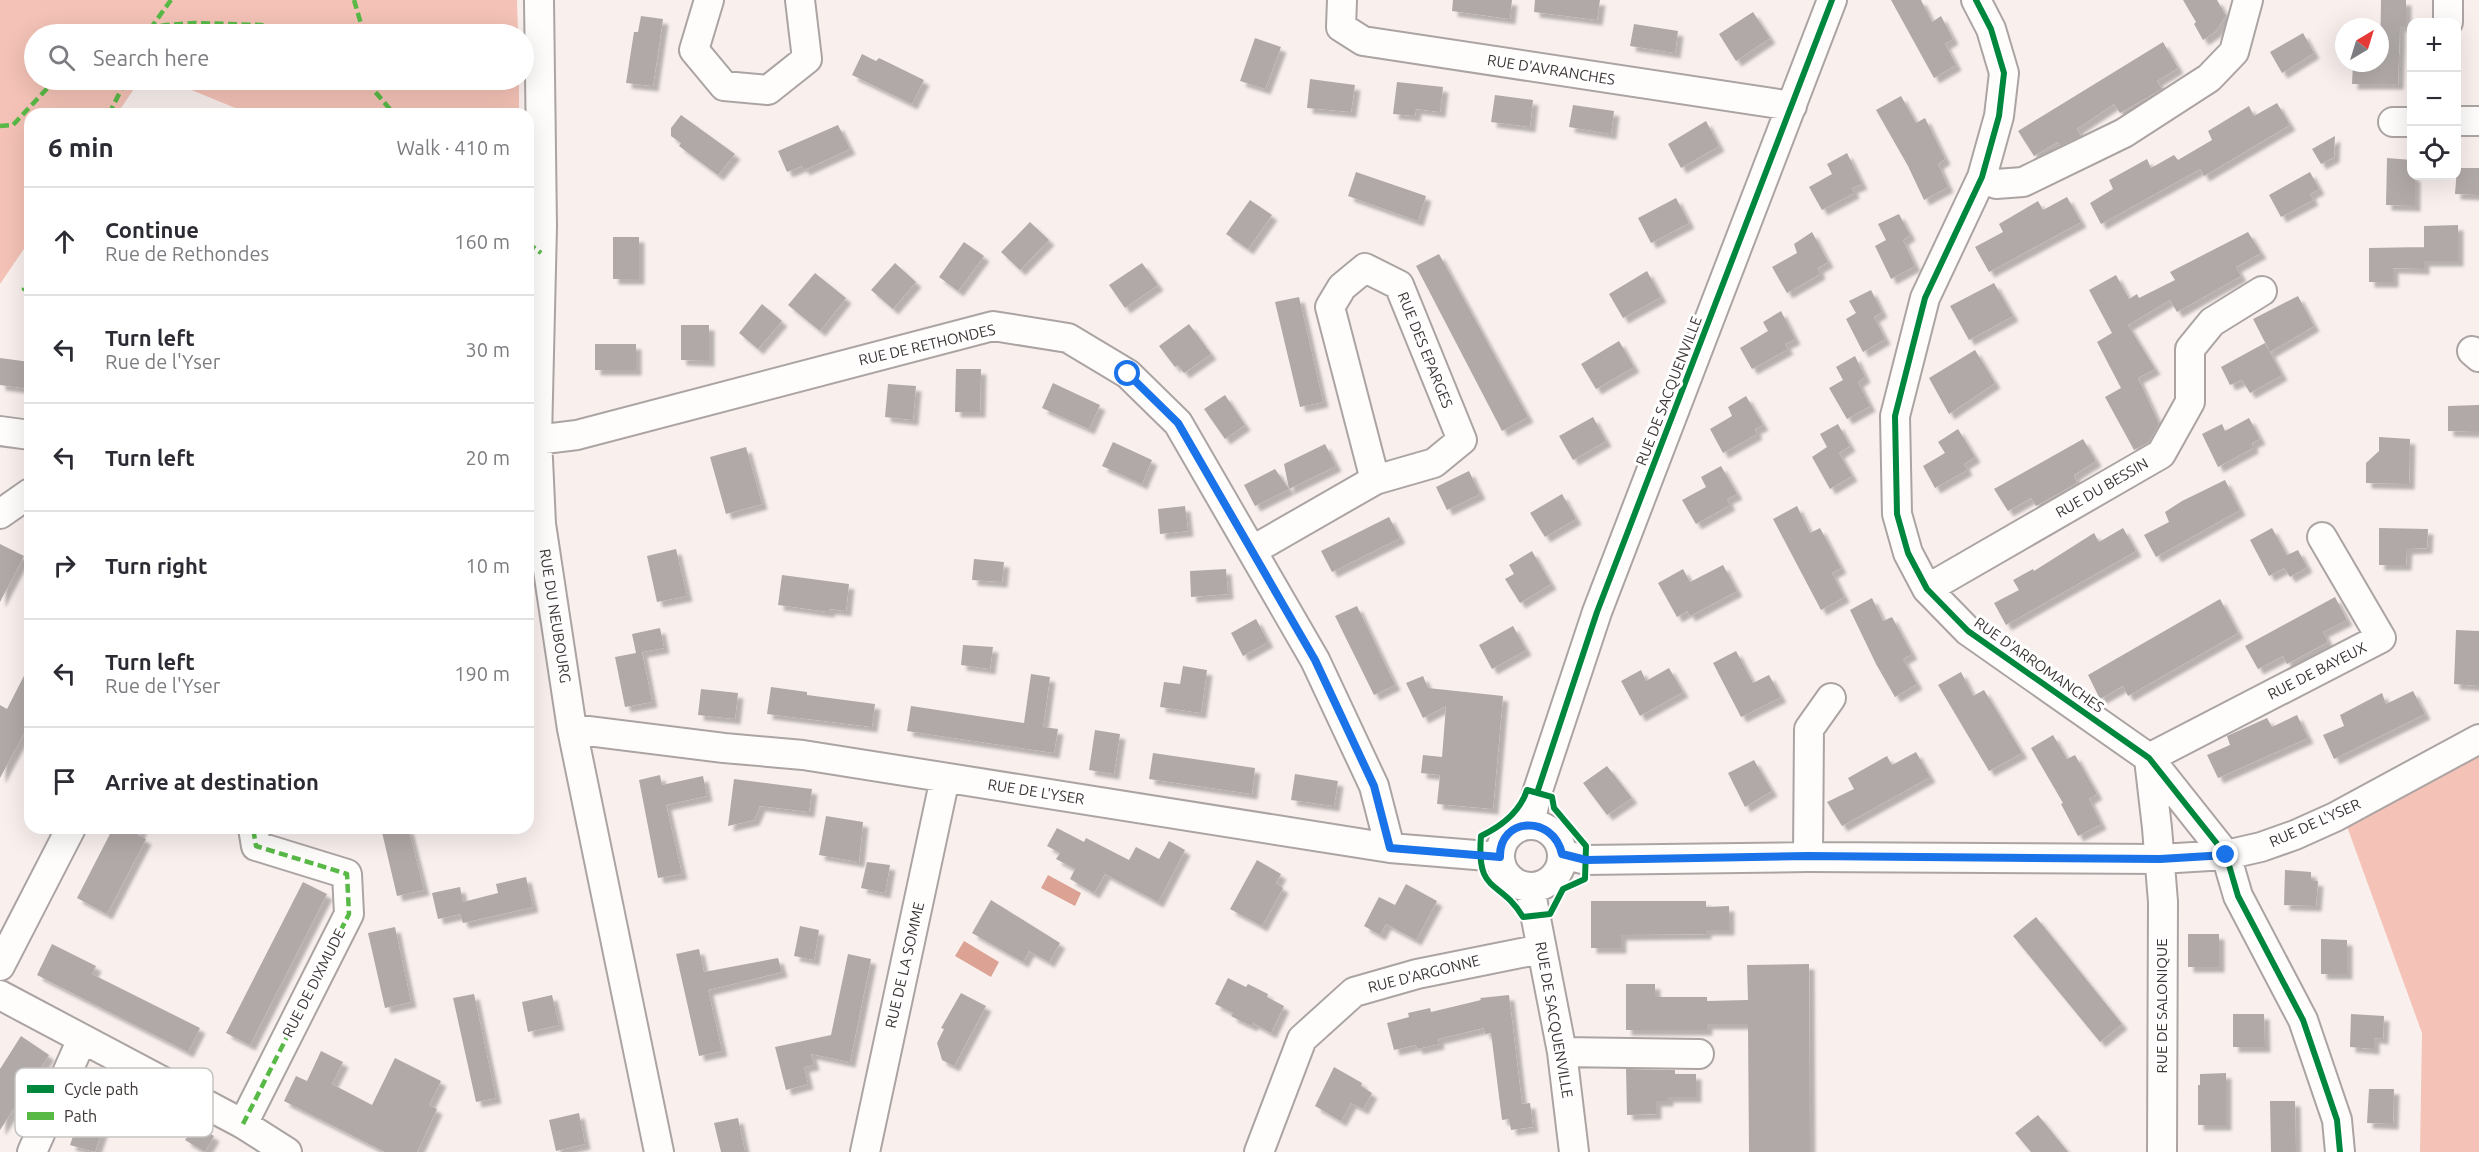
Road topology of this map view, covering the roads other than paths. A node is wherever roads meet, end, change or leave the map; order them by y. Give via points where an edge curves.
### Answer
1 (539, 0) edge
2 (709, 0) edge
3 (800, 0) edge
4 (1342, 0) edge
5 (1832, 0) edge
6 (1976, 0) edge
7 (2248, 0) edge
8 (2448, 0) edge
9 (2448, 18) edge
10 (1792, 106) junction
11 (2461, 121) edge
12 (2479, 121) edge
13 (1982, 177) junction
14 (2262, 291) dead end
15 (534, 397) edge
16 (0, 430) edge
17 (24, 434) edge
18 (534, 440) edge
19 (1375, 480) junction
20 (534, 495) edge
21 (24, 497) edge
22 (0, 514) edge
23 (535, 522) edge
24 (2322, 537) dead end
25 (1253, 550) junction
26 (1927, 589) junction
27 (1831, 698) dead end
28 (572, 729) junction
29 (2479, 739) edge
30 (2149, 758) junction
31 (945, 778) junction
32 (1533, 825) junction
33 (68, 834) edge
34 (254, 834) edge
35 (1390, 848) junction
36 (1562, 854) junction
37 (2226, 855) junction
38 (1808, 856) junction
39 (1500, 857) junction
40 (2160, 859) junction
41 (1530, 888) junction
42 (1541, 949) junction
43 (0, 966) edge
44 (0, 995) edge
45 (82, 1039) junction
46 (1562, 1052) junction
47 (1699, 1054) dead end
48 (70, 1068) edge
49 (137, 1068) edge
50 (213, 1108) edge
51 (243, 1124) junction
52 (40, 1137) edge
53 (32, 1152) edge
54 (287, 1152) edge
55 (659, 1152) edge
56 (865, 1152) edge
57 (1259, 1152) edge
58 (1574, 1152) edge
59 (2162, 1152) edge
60 (2340, 1152) edge

1 - 15 street, RUE DU NEUBOURG via 542,226
2 - 3 street via 694,50 724,86 768,90 807,59
4 - 10 street, RUE D'AVRANCHES via 1341,27 1363,41
5 - 10 street, RUE DE SACQUENVILLE
6 - 13 street, RUE D'ARROMANCHES via 1991,29 2004,73 1999,116
7 - 13 street via 2234,52 2209,78 2124,133 2023,182 1996,184
8 - 9 street
10 - 32 street, RUE DE SACQUENVILLE via 1597,612 1537,793
11 - 12 street
13 - 26 street, RUE D'ARROMANCHES via 1925,298 1895,416 1896,514 1908,553
14 - 26 street, RUE DU BESSIN via 2212,322 2190,349 2190,402 2161,454
16 - 17 street
18 - 25 street, RUE DE RETHONDES via 577,435 993,326 1068,338 1128,374 1178,423
19 - 19 street, RUE DES EPARGES via 1434,464 1462,440 1399,285 1365,268 1342,286 1330,307
19 - 25 street, RUE DES EPARGES
20 - 23 street, RUE DU NEUBOURG
21 - 22 street
23 - 28 street, RUE DU NEUBOURG
24 - 30 street, RUE DE BAYEUX via 2382,638
25 - 35 street, RUE DE RETHONDES via 1315,660 1374,786
26 - 30 street, RUE D'ARROMANCHES via 1968,631
27 - 38 street via 1809,729
28 - 31 street, RUE DE L'YSER via 803,755
28 - 55 street, RUE DU NEUBOURG
29 - 37 street, RUE DE L'YSER via 2325,821 2261,847
30 - 37 street, RUE D'ARROMANCHES
30 - 40 street, RUE DE SALONIQUE
31 - 35 street, RUE DE L'YSER
31 - 56 street, RUE DE LA SOMME
32 - 36 street via 1554,835
32 - 39 street via 1507,835
33 - 43 street
34 - 51 street, RUE DE DIXMUDE via 256,846 346,874 349,914
35 - 39 street, RUE DE L'YSER
36 - 38 street, RUE DE L'YSER via 1586,860
36 - 41 street via 1558,874 1541,887
37 - 40 street, RUE DE L'YSER
37 - 60 street via 2238,896 2303,1020 2337,1120
38 - 40 street, RUE DE L'YSER
39 - 41 street via 1504,873 1511,881
40 - 59 street, RUE DE SALONIQUE
41 - 42 street, RUE DE SACQUENVILLE
42 - 46 street, RUE DE SACQUENVILLE
42 - 57 street, RUE D'ARGONNE via 1417,974 1354,992 1302,1039
44 - 45 street
45 - 48 street
45 - 49 street
46 - 47 street
46 - 58 street, RUE DE SACQUENVILLE
50 - 51 street
51 - 54 street
52 - 53 street

